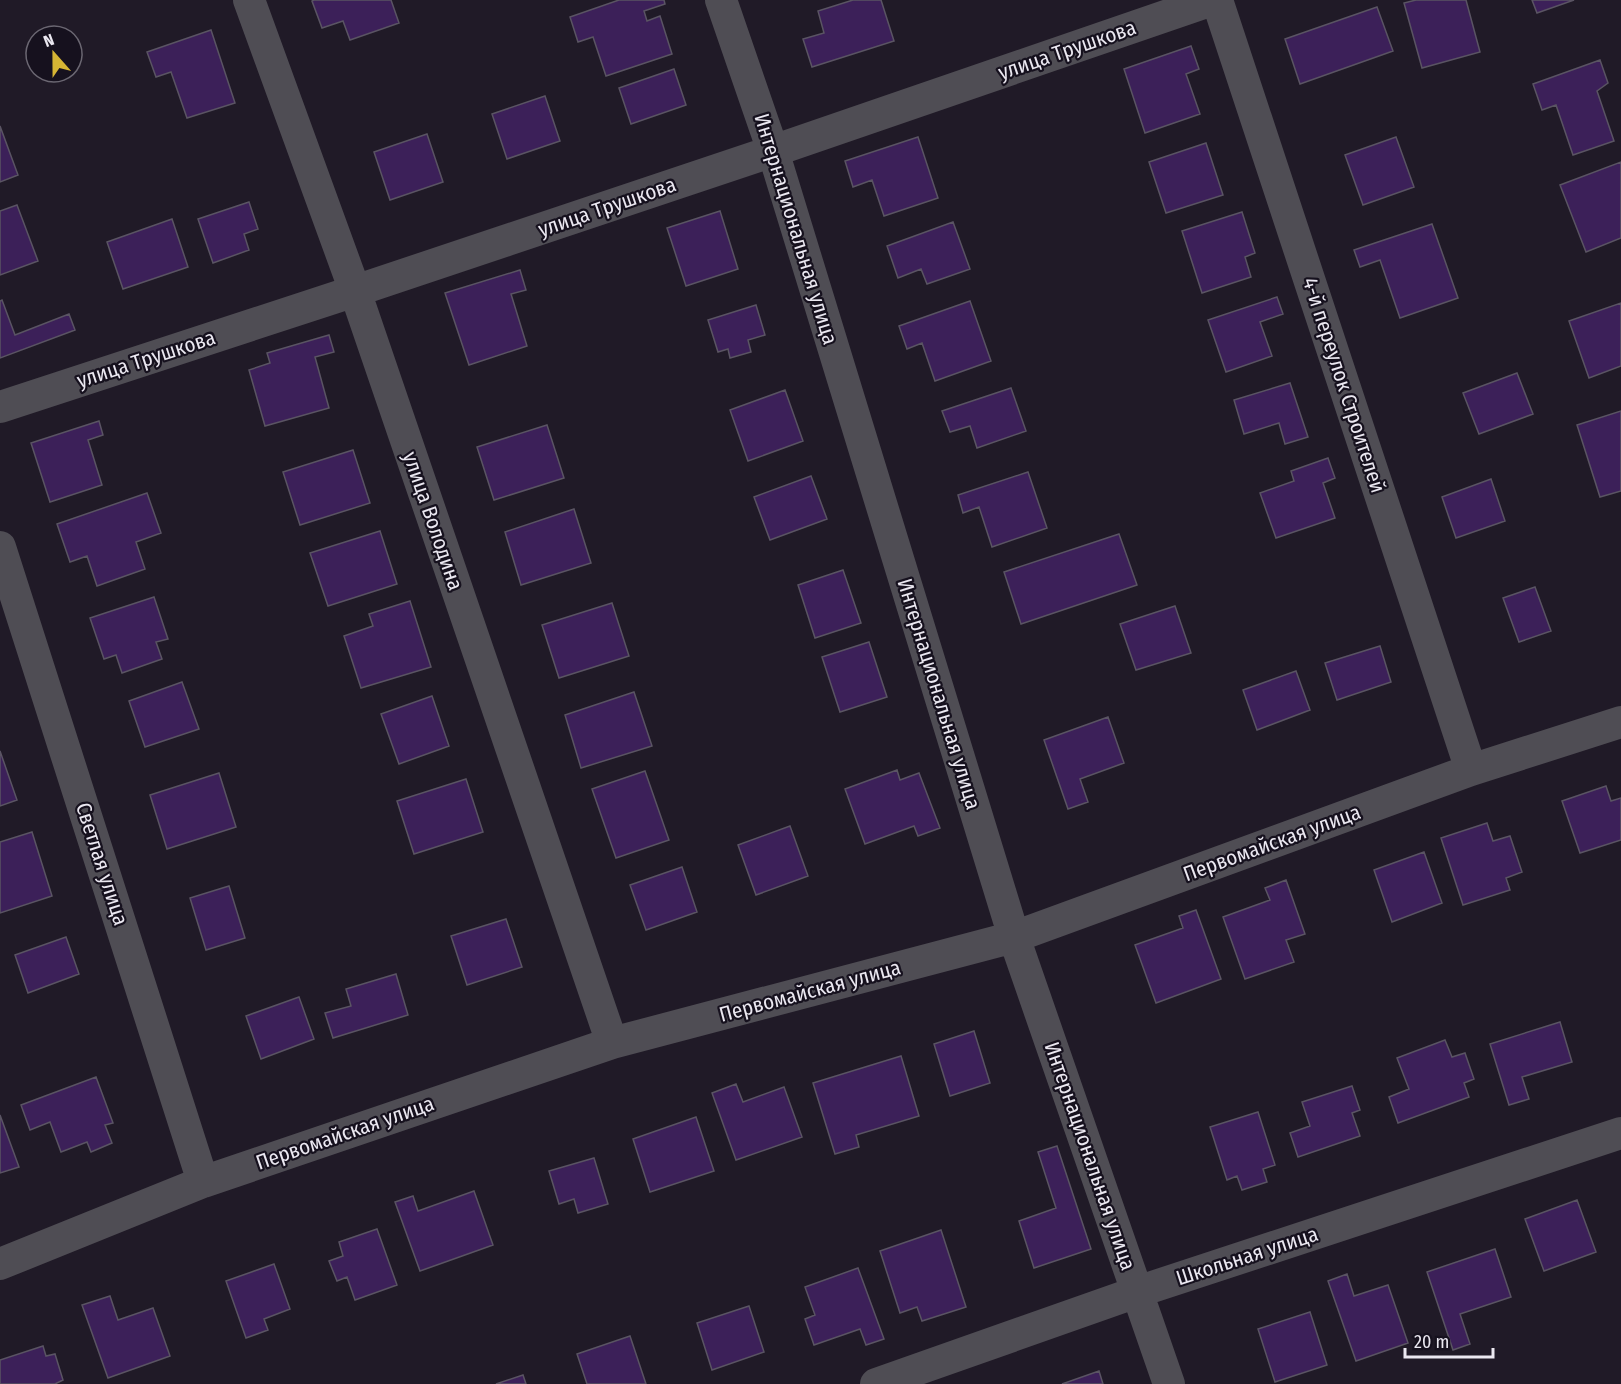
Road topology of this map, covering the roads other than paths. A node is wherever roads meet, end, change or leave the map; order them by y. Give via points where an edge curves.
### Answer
1 (249, 0) edge
2 (721, 0) edge
3 (1215, 0) edge
4 (773, 151) junction
5 (355, 291) junction
6 (0, 407) edge
7 (0, 547) edge
8 (1621, 722) edge
9 (1471, 770) junction
10 (1014, 937) junction
11 (612, 1043) junction
12 (1621, 1133) edge
13 (203, 1182) junction
14 (0, 1264) edge
15 (1137, 1292) junction
16 (876, 1384) edge
17 (1169, 1384) edge

1 - 5 street, улица Володина
2 - 4 street, Интернациональная улица
3 - 4 street, улица Трушкова
3 - 9 street, 4-й переулок Строителей
4 - 5 street, улица Трушкова
4 - 10 street, Интернациональная улица
5 - 6 street, улица Трушкова
5 - 11 street, улица Володина
7 - 13 street, Светлая улица
8 - 9 street, Первомайская улица
9 - 10 street, Первомайская улица
10 - 11 street, Первомайская улица
10 - 15 street, Интернациональная улица
11 - 13 street, Первомайская улица
12 - 15 street, Школьная улица
13 - 14 street, Первомайская улица
15 - 16 street, Школьная улица
15 - 17 street, Интернациональная улица

